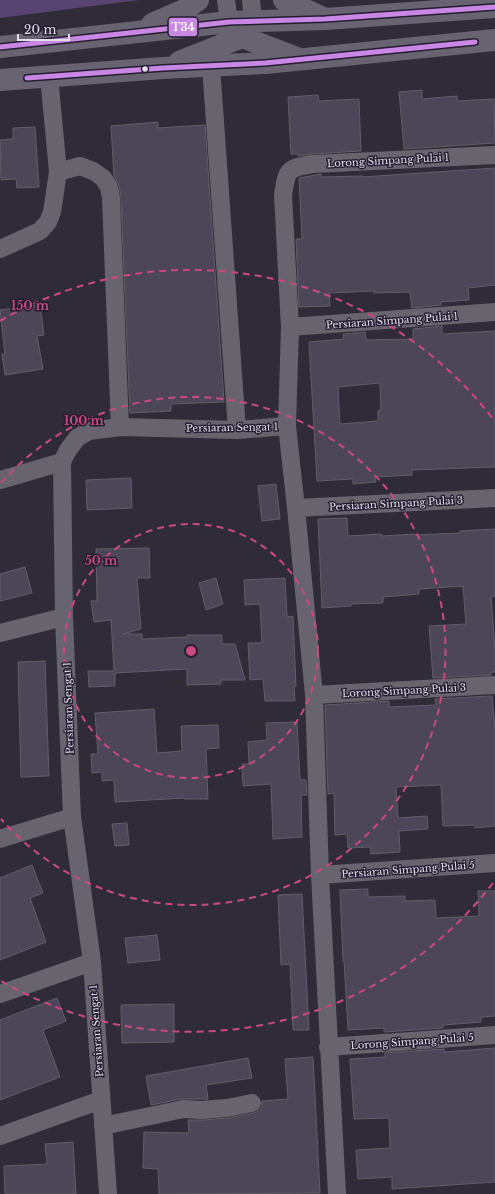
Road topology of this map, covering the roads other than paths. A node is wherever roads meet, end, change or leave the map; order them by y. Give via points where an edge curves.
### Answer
1 (198, 0) edge
2 (226, 0) edge
3 (251, 0) edge
4 (284, 0) edge
5 (495, 7) edge
6 (325, 19) junction
7 (241, 27) junction
8 (131, 34) junction
9 (495, 40) edge
10 (0, 46) edge
11 (302, 60) junction
12 (210, 66) junction
13 (164, 68) junction
14 (49, 76) junction
15 (0, 80) edge
16 (495, 155) edge
17 (58, 172) junction
18 (0, 249) edge
19 (495, 312) edge
20 (290, 328) junction
21 (287, 426) junction
22 (120, 427) junction
23 (237, 430) junction
24 (62, 462) junction
25 (0, 480) edge
26 (495, 498) edge
27 (296, 508) junction
28 (64, 617) junction
29 (0, 633) edge
30 (495, 686) edge
31 (314, 696) junction
32 (72, 817) junction
33 (0, 839) edge
34 (495, 863) edge
35 (320, 875) junction
36 (92, 962) junction
37 (0, 994) edge
38 (495, 1035) edge
39 (328, 1046) junction
40 (101, 1100) junction
41 (252, 1103) dead end
42 (103, 1126) junction
43 (0, 1136) edge
44 (108, 1194) edge
45 (337, 1194) edge

1 - 8 highway via 184,10
2 - 7 street
3 - 7 street
4 - 6 highway
5 - 6 highway
6 - 7 highway
7 - 8 highway
7 - 11 highway
7 - 13 highway
8 - 10 highway
9 - 11 highway
11 - 12 highway
12 - 13 highway
12 - 23 street
13 - 14 highway
14 - 15 highway
14 - 17 street
16 - 20 street, Lorong Simpang Pulai 1 via 294,167 286,177 283,195
17 - 18 street via 48,222 40,230
17 - 22 street via 80,166 103,178 109,187
19 - 20 street, Persiaran Simpang Pulai 1
20 - 21 street
21 - 23 street, Persiaran Sengat 1
21 - 27 street
22 - 23 street, Persiaran Sengat 1
22 - 24 street, Persiaran Sengat 1 via 89,431 77,438
24 - 25 street
24 - 28 street, Persiaran Sengat 1
26 - 27 street, Persiaran Simpang Pulai 3
27 - 31 street
28 - 29 street
28 - 32 street, Persiaran Sengat 1
30 - 31 street, Lorong Simpang Pulai 3
31 - 35 street
32 - 33 street
32 - 36 street, Persiaran Sengat 1
34 - 35 street, Persiaran Simpang Pulai 5
35 - 39 street
36 - 37 street
36 - 40 street, Persiaran Sengat 1
38 - 39 street, Lorong Simpang Pulai 5
39 - 45 street
40 - 42 street, Persiaran Sengat 1
40 - 43 street
41 - 42 street via 227,1108 183,1109
42 - 44 street, Persiaran Sengat 1

